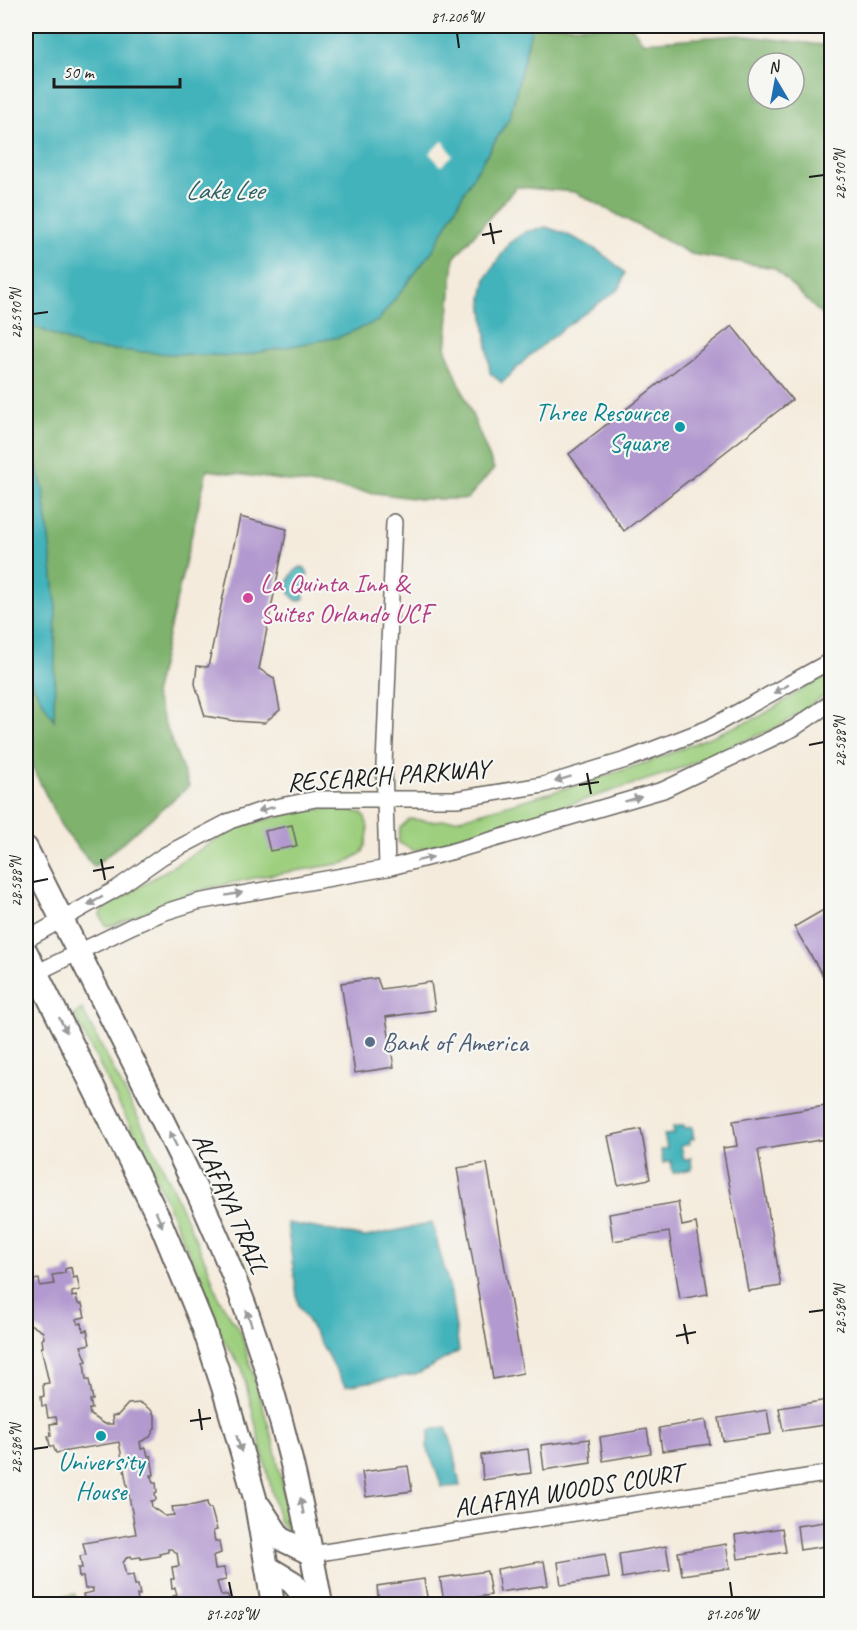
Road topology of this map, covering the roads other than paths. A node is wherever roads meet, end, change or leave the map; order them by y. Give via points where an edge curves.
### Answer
1 (394, 522) dead end
2 (831, 660) edge
3 (831, 702) edge
4 (384, 799) junction
5 (26, 848) edge
6 (387, 868) junction
7 (62, 919) junction
8 (26, 940) edge
9 (26, 952) edge
10 (79, 952) junction
11 (36, 973) junction
12 (831, 1473) edge
13 (255, 1498) junction
14 (312, 1554) junction
15 (267, 1567) junction
16 (273, 1605) edge
17 (310, 1605) edge
18 (321, 1605) edge

1 - 4 street
2 -> 4 street, RESEARCH PARKWAY via 709,728 626,760 543,785 457,800
6 -> 3 street via 663,790 794,728
4 - 6 street
4 -> 7 street, RESEARCH PARKWAY via 316,799 230,821 163,856 116,889
5 - 7 main road, ALAFAYA TRAIL
10 -> 6 street via 152,917 197,902
7 - 8 street, RESEARCH PARKWAY
7 - 10 main road, ALAFAYA TRAIL
9 - 11 main road
10 - 11 street
14 -> 10 main road, ALAFAYA TRAIL via 284,1428 230,1267 203,1201
11 -> 13 main road via 181,1271 223,1387
12 - 14 street, ALAFAYA WOODS COURT
13 - 14 main road via 281,1539
13 - 15 main road
14 - 18 main road, ALAFAYA TRAIL
15 - 16 main road
15 - 17 main road via 292,1582

